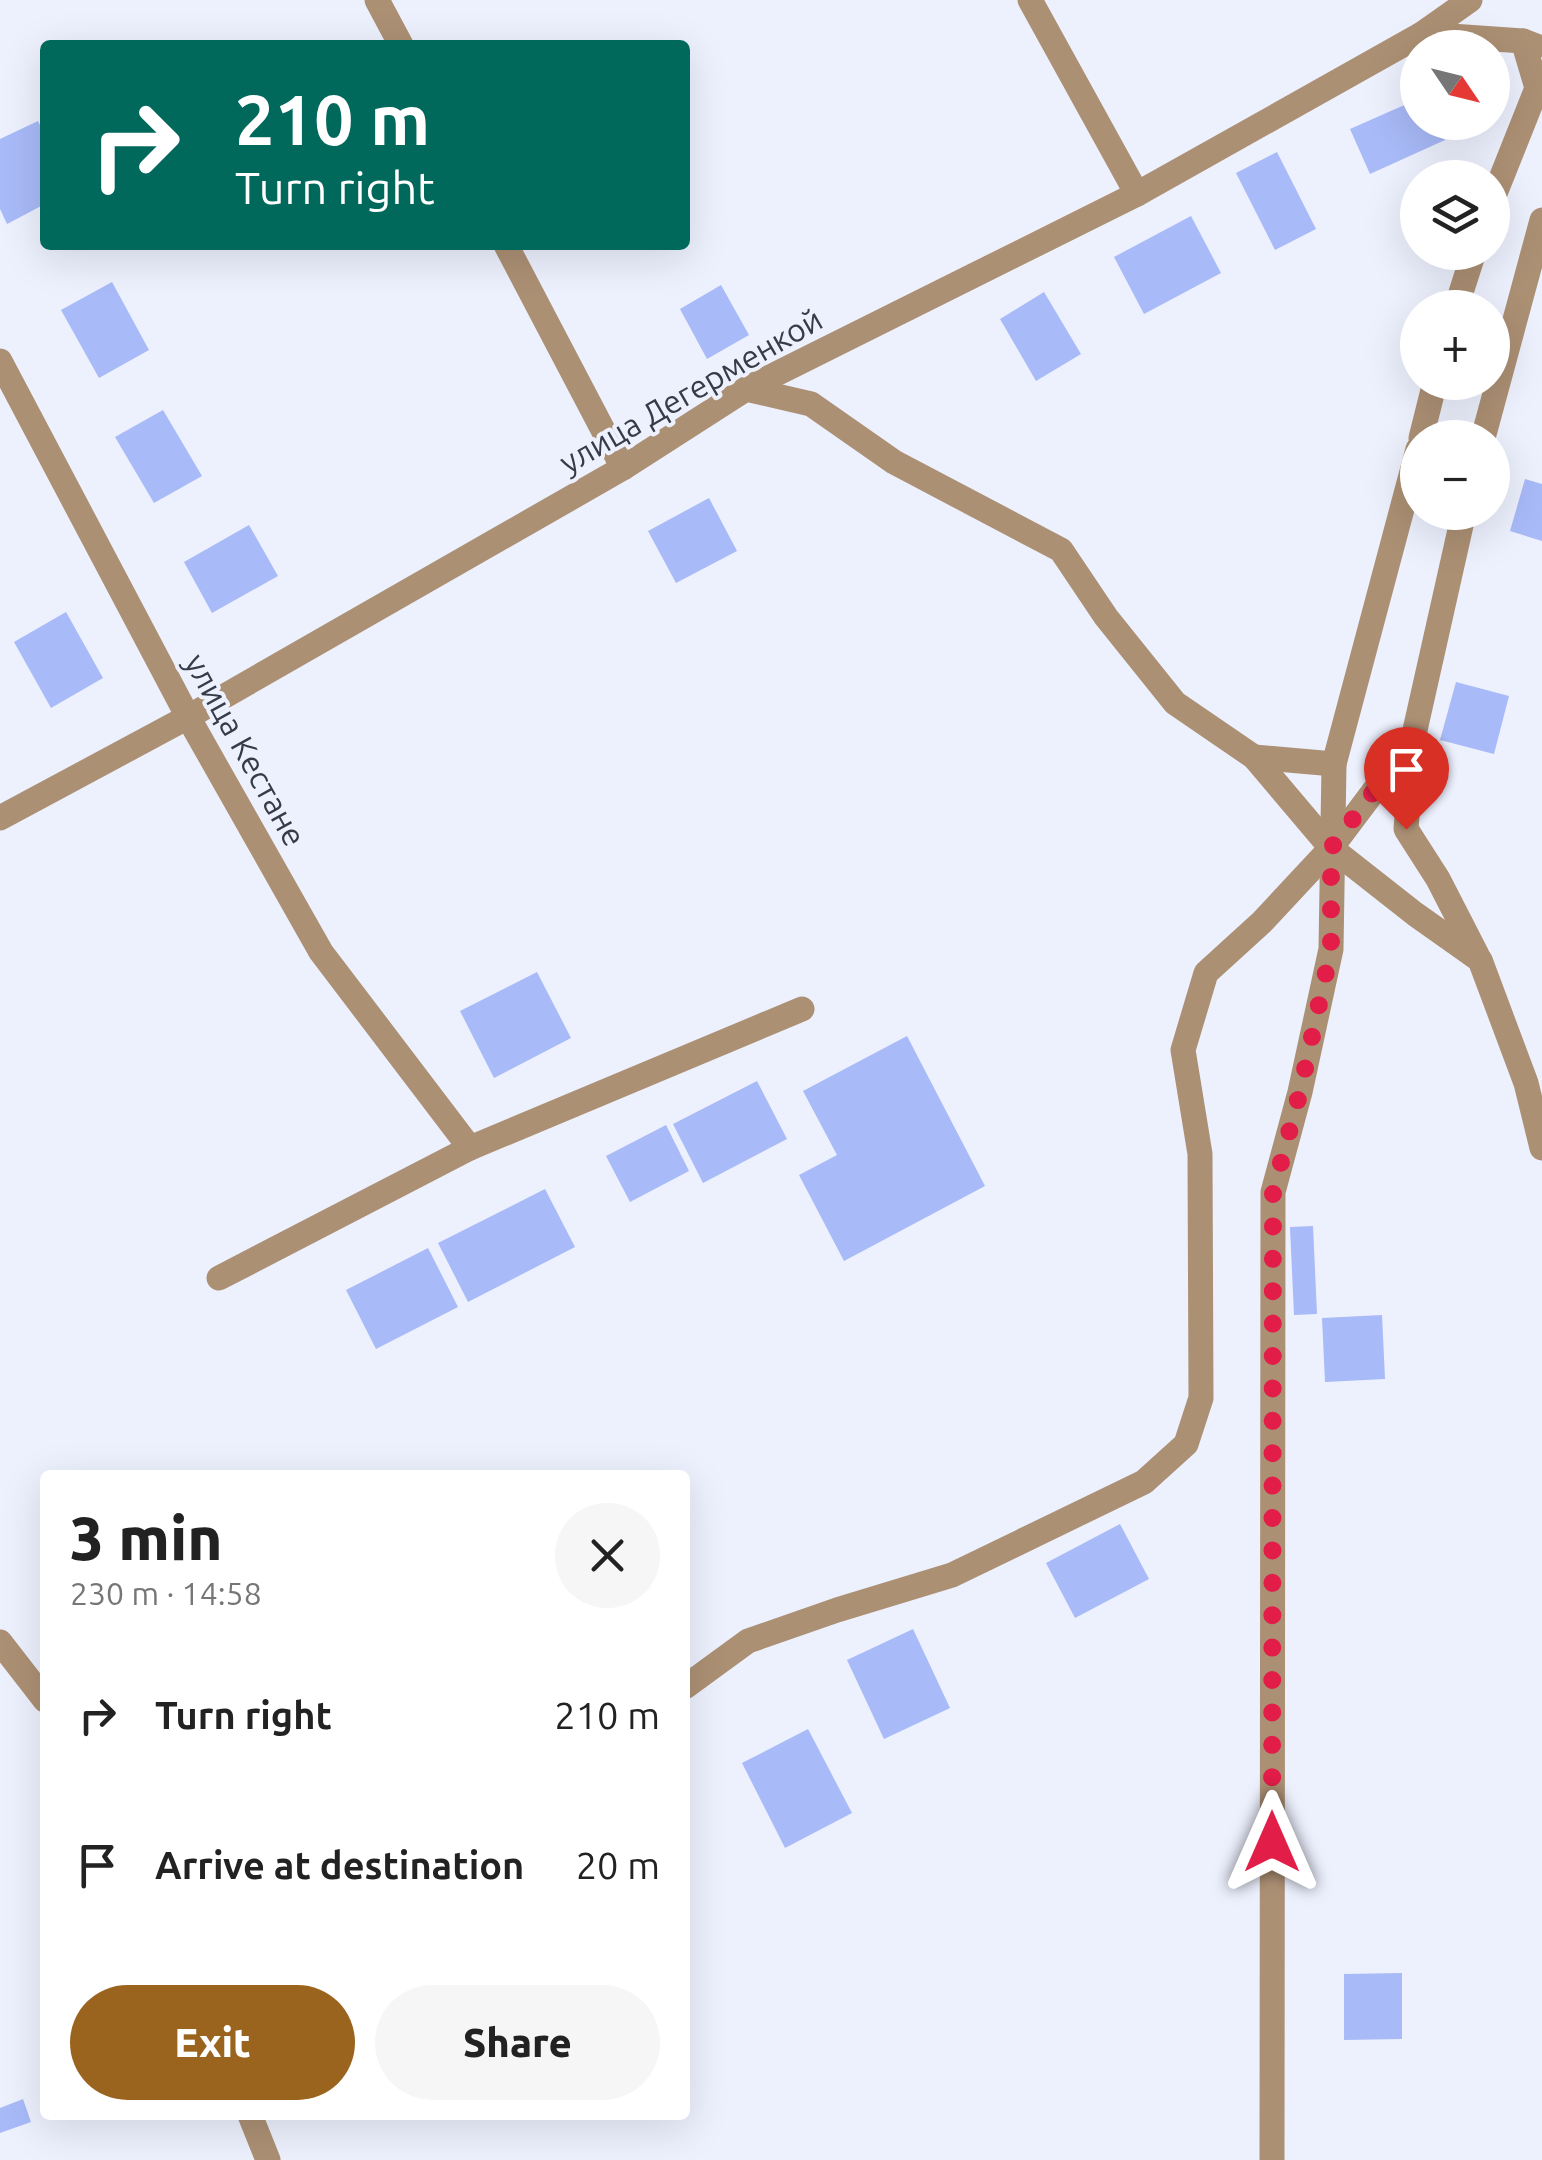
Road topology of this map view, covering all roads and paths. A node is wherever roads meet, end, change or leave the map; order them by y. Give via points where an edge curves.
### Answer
1 (378, 0) edge
2 (1030, 0) edge
3 (1470, 0) edge
4 (1428, 30) edge
5 (398, 40) edge
6 (1533, 45) edge
7 (1400, 46) edge
8 (1508, 160) edge
9 (1137, 194) junction
10 (1542, 220) edge
11 (509, 250) edge
12 (0, 361) edge
13 (746, 389) junction
14 (1488, 420) edge
15 (623, 468) junction
16 (1400, 516) edge
17 (1460, 530) edge
18 (188, 717) junction
19 (1413, 739) junction
20 (1254, 757) junction
21 (1334, 764) junction
22 (0, 818) edge
23 (1331, 848) junction
24 (1480, 960) junction
25 (802, 1009) dead end
26 (470, 1148) junction
27 (1542, 1148) edge
28 (219, 1278) dead end
29 (0, 1642) edge
30 (690, 1683) edge
31 (40, 1694) edge
32 (252, 2120) edge
33 (268, 2160) edge
34 (1272, 2160) edge

1 - 5 street
2 - 9 street
3 - 4 street, улица Дегерменкой
6 - 8 street via 1537,88
7 - 9 street, улица Дегерменкой
9 - 13 street, улица Дегерменкой
10 - 14 street
11 - 15 street
12 - 18 street, улица Кестане
13 - 15 street, улица Дегерменкой
13 - 20 street via 810,404 894,462 1061,550 1174,703
15 - 18 street, улица Дегерменкой
16 - 21 street
17 - 19 street
18 - 22 street, улица Дегерменкой
18 - 26 street, улица Кестане via 322,952
19 - 23 street
19 - 24 street via 1406,829
20 - 21 street
20 - 23 street
21 - 23 street
23 - 24 street
23 - 30 street via 1206,973 1183,1050 1200,1154 1201,1398 1186,1444 1144,1482 952,1575 748,1642
23 - 34 street via 1331,949 1273,1192
24 - 27 street via 1526,1083
25 - 26 street
26 - 28 street
29 - 31 street
32 - 33 street

